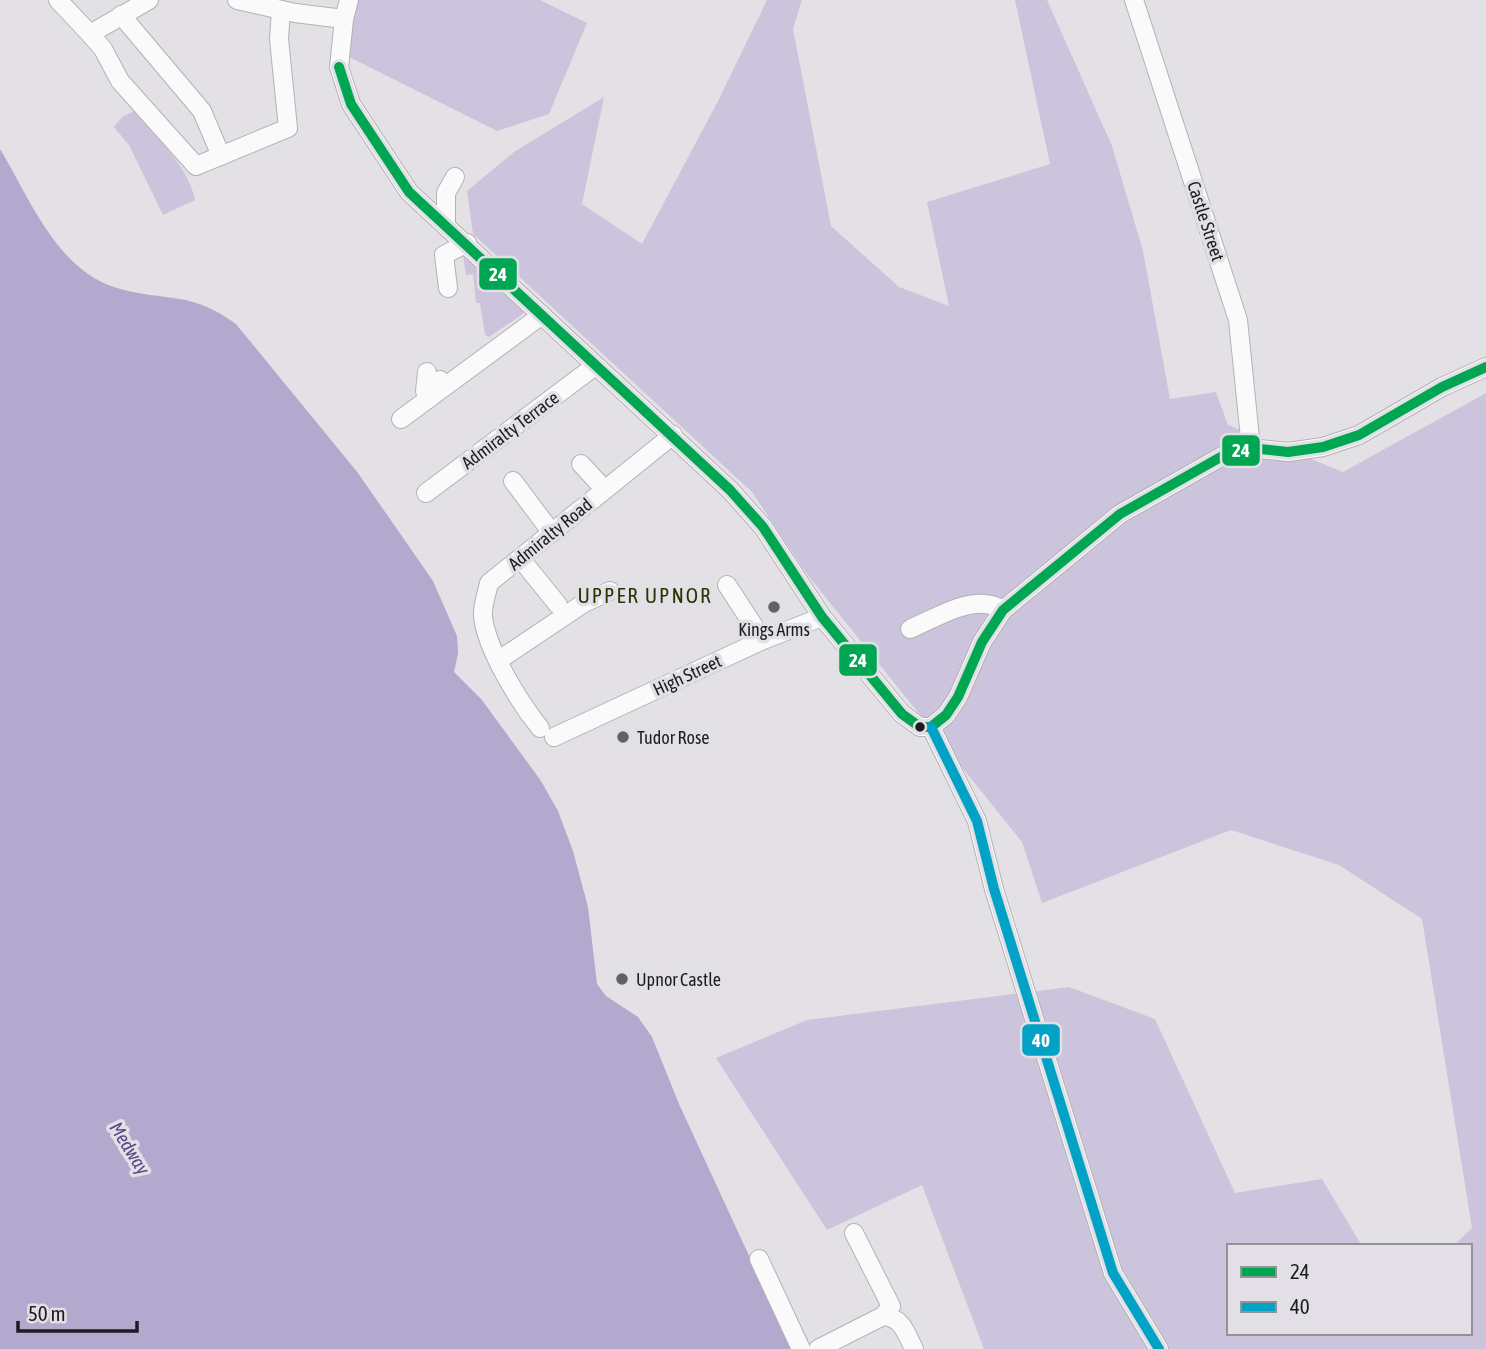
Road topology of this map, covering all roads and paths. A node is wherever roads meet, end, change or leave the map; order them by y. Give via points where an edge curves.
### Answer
1 (58, 0) edge
2 (149, 0) edge
3 (237, 0) edge
4 (349, 0) edge
5 (1134, 0) edge
6 (281, 10) junction
7 (121, 15) junction
8 (344, 19) junction
9 (90, 34) junction
10 (221, 156) junction
11 (455, 177) dead end
12 (446, 223) junction
13 (467, 243) junction
14 (449, 288) dead end
15 (539, 311) junction
16 (595, 366) junction
17 (1486, 367) edge
18 (427, 372) dead end
19 (401, 419) dead end
20 (673, 435) junction
21 (1251, 448) junction
22 (581, 464) dead end
23 (513, 481) dead end
24 (605, 490) junction
25 (426, 493) dead end
26 (552, 533) junction
27 (520, 558) junction
28 (727, 585) dead end
29 (610, 591) dead end
30 (558, 606) dead end
31 (1003, 610) junction
32 (822, 617) junction
33 (910, 629) dead end
34 (763, 640) junction
35 (499, 660) junction
36 (931, 727) junction
37 (547, 733) joint
38 (854, 1233) dead end
39 (759, 1259) dead end
40 (883, 1317) junction
41 (801, 1349) edge
42 (818, 1349) edge
43 (914, 1349) edge
44 (1159, 1349) edge

1 - 9 street
2 - 7 street
3 - 6 street
4 - 8 street
5 - 21 street, Castle Street via 1238,320
6 - 8 street
6 - 10 street via 279,38 288,128
7 - 9 street
7 - 10 street via 202,111
8 - 12 street via 339,67 351,104 409,191
9 - 10 street via 120,81 192,164
11 - 12 street via 446,193
12 - 13 street
13 - 14 street via 444,255
13 - 15 street
15 - 16 street
15 - 18 street via 425,391
15 - 19 street
16 - 20 street
16 - 25 street, Admiralty Terrace
17 - 21 street via 1359,435 1288,452
20 - 24 street, Admiralty Road
20 - 32 street via 763,527
21 - 31 street via 1226,454 1120,514
22 - 24 street
23 - 26 street
24 - 26 street, Admiralty Road
26 - 27 street, Admiralty Road
27 - 30 street
27 - 35 street, Admiralty Road via 489,583 483,616
28 - 34 street
29 - 35 street via 583,603
31 - 33 street via 992,603 974,603
31 - 36 street via 982,642 958,697
32 - 34 street, High Street
32 - 36 street via 902,714 920,727
34 - 37 street, High Street
35 - 37 street, Admiralty Road via 509,683
36 - 44 street via 978,821 1001,913 1113,1273
38 - 40 street via 891,1306
39 - 41 street
40 - 42 street
40 - 43 street via 901,1323

